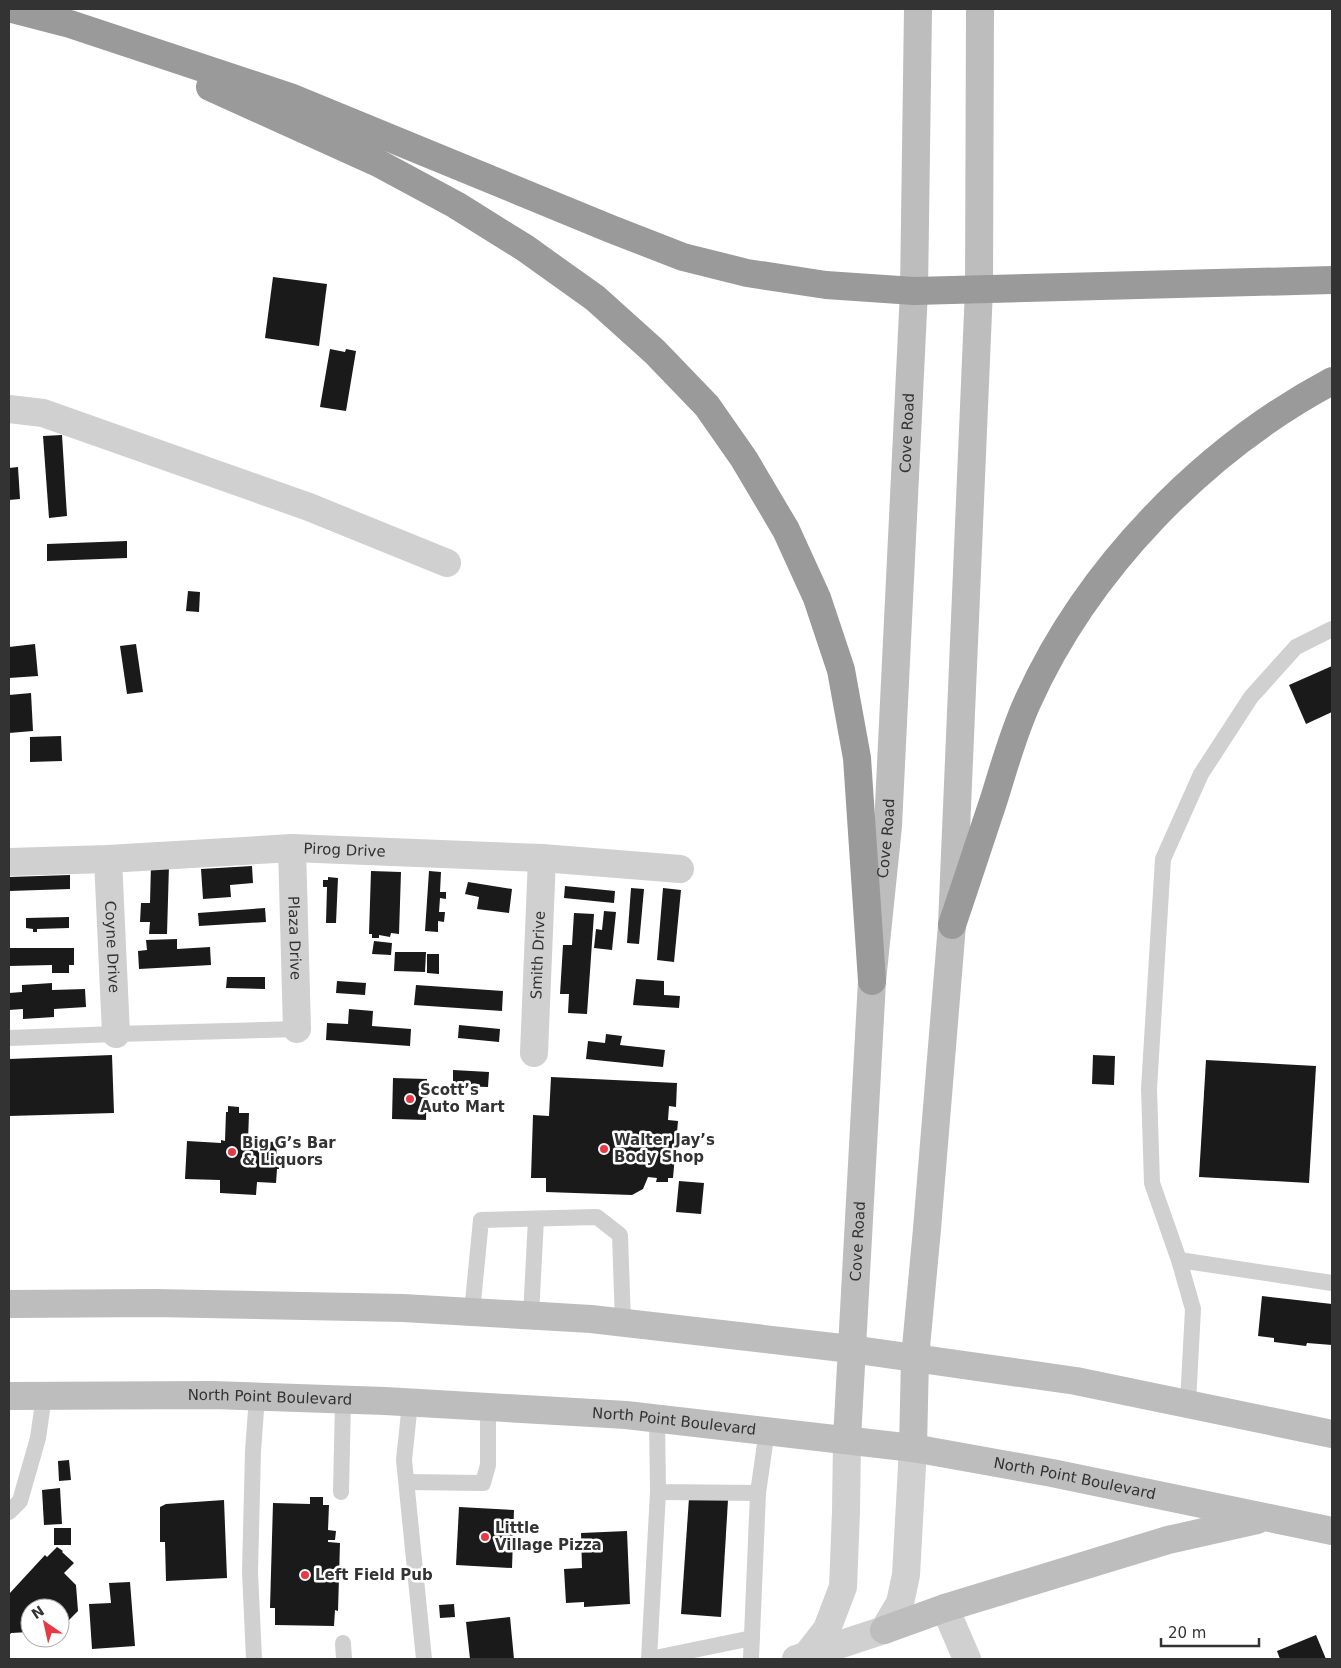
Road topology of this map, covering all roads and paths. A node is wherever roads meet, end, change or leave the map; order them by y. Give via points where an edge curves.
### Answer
1 (12, 9) edge
2 (918, 9) edge
3 (980, 9) edge
4 (70, 24) junction
5 (1332, 280) edge
6 (979, 289) junction
7 (914, 291) junction
8 (1332, 381) edge
9 (9, 410) edge
10 (447, 563) dead end
11 (1332, 629) edge
12 (292, 848) junction
13 (542, 858) junction
14 (108, 859) junction
15 (9, 862) edge
16 (680, 869) dead end
17 (952, 925) junction
18 (872, 981) junction
19 (297, 1030) joint
20 (116, 1034) junction
21 (9, 1038) edge
22 (534, 1053) dead end
23 (536, 1219) junction
24 (1179, 1260) junction
25 (1332, 1282) edge
26 (9, 1304) edge
27 (472, 1312) junction
28 (531, 1316) junction
29 (623, 1323) junction
30 (851, 1349) junction
31 (915, 1358) junction
32 (9, 1396) edge
33 (44, 1396) junction
34 (258, 1397) junction
35 (343, 1400) junction
36 (410, 1403) junction
37 (1188, 1404) junction
38 (488, 1408) junction
39 (657, 1418) junction
40 (767, 1430) junction
41 (1332, 1434) edge
42 (847, 1439) junction
43 (913, 1448) junction
44 (407, 1482) junction
45 (341, 1492) dead end
46 (658, 1492) junction
47 (758, 1493) junction
48 (9, 1512) edge
49 (1265, 1518) junction
50 (1332, 1531) edge
51 (945, 1608) junction
52 (884, 1630) junction
53 (752, 1638) junction
54 (801, 1658) edge
55 (254, 1659) edge
56 (424, 1659) edge
57 (649, 1659) edge
58 (751, 1659) edge
59 (967, 1659) edge

1 - 4 highway
2 - 7 main road, Cove Road
3 - 6 main road
4 - 7 highway via 290,97 684,257 764,276 826,285
4 - 18 highway via 378,163 456,205 525,248 595,298 655,352 706,406 744,459 786,530 817,598 841,670 857,758
5 - 6 highway
6 - 7 highway
6 - 17 main road
7 - 18 main road, Cove Road via 888,826
8 - 17 highway via 1243,437 1187,485 1136,537 1092,590 1058,642 1027,703
9 - 10 street via 44,413 309,507
11 - 24 lane via 1296,647 1251,697 1201,774 1163,860 1149,1089 1151,1174
12 - 13 street, Pirog Drive
12 - 14 street, Pirog Drive
12 - 19 street, Plaza Drive
13 - 16 street, Pirog Drive
13 - 22 street, Smith Drive
14 - 15 street, Pirog Drive
14 - 20 street, Coyne Drive
17 - 31 main road
18 - 30 main road, Cove Road
19 - 20 lane
20 - 21 lane
23 - 27 lane via 481,1220
23 - 28 lane
23 - 29 lane via 597,1217 620,1235
24 - 25 lane
24 - 37 lane via 1193,1309
26 - 27 main road via 155,1303
27 - 28 main road
28 - 29 main road
29 - 30 main road
30 - 31 main road
30 - 42 main road, Cove Road
31 - 37 main road via 1076,1381
31 - 43 main road
32 - 33 main road, North Point Boulevard
33 - 34 main road, North Point Boulevard
33 - 48 lane via 38,1438 20,1501
34 - 35 main road, North Point Boulevard
34 - 55 lane via 253,1451 250,1572
35 - 36 main road, North Point Boulevard
35 - 45 lane
36 - 38 main road, North Point Boulevard
36 - 44 lane via 404,1460
37 - 41 main road
38 - 39 main road, North Point Boulevard
38 - 44 lane via 488,1465 483,1483
39 - 40 main road, North Point Boulevard
39 - 46 lane
40 - 42 main road, North Point Boulevard
40 - 47 lane
42 - 43 main road, North Point Boulevard
42 - 54 street, Cove Road via 843,1587 827,1629
43 - 49 main road, North Point Boulevard via 1052,1473
43 - 52 street via 906,1575 900,1603
44 - 56 lane
46 - 47 lane
46 - 57 lane
47 - 53 lane
49 - 50 main road, North Point Boulevard
49 - 51 main road via 1168,1540
51 - 52 main road
51 - 59 street
52 - 54 street
53 - 57 lane
53 - 58 lane

